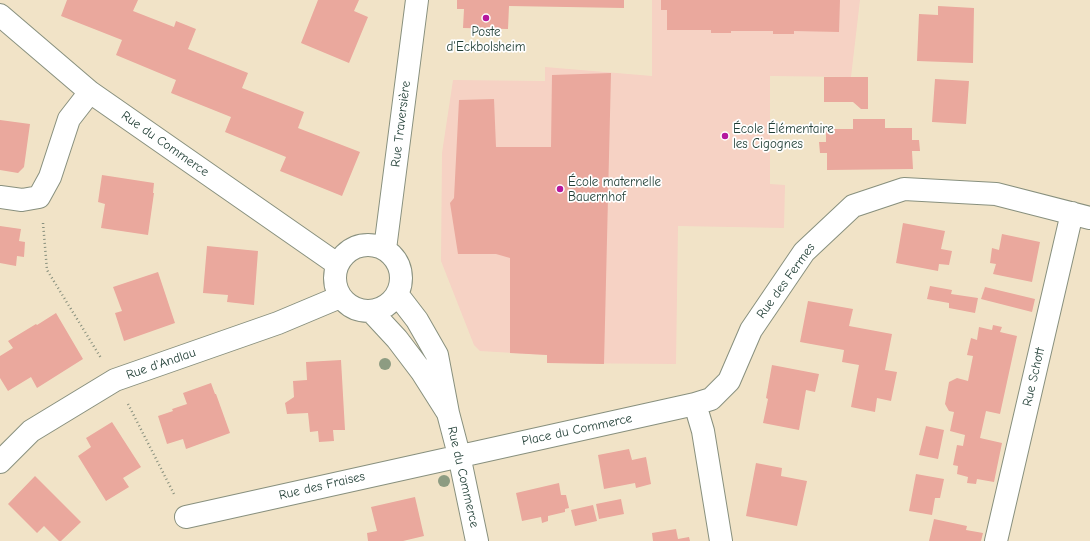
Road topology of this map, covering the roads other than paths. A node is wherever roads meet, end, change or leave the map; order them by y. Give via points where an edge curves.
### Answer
1 (416, 0) edge
2 (0, 14) edge
3 (90, 92) junction
4 (0, 197) edge
5 (1081, 215) edge
6 (385, 249) junction
7 (337, 264) junction
8 (397, 294) junction
9 (340, 297) junction
10 (371, 311) junction
11 (695, 404) junction
12 (448, 413) junction
13 (459, 455) junction
14 (0, 462) edge
15 (186, 517) road end
16 (477, 541) edge
17 (721, 541) edge
18 (996, 541) edge

1 - 6 street, Rue Traversière
2 - 3 street, Rue du Commerce
3 - 4 street via 69,119 50,177 38,197 22,200
3 - 7 street, Rue du Commerce
5 - 11 street, Rue des Fermes via 996,194 904,188 853,206 804,252 751,330 729,382 711,399
5 - 18 street, Rue Schott
6 - 7 street via 366,244 348,250
6 - 8 street via 397,261 401,281
7 - 9 street via 335,284
8 - 10 street via 386,306
8 - 12 street, Rue du Commerce via 417,320 437,355
9 - 10 street via 357,309
9 - 14 street, Rue d'Andlau via 278,323 115,380 31,431
10 - 12 street, Rue du Commerce via 422,372
11 - 13 street, Place du Commerce
11 - 17 street via 704,431
12 - 13 street, Rue du Commerce
13 - 15 street, Rue des Fraises
13 - 16 street, Rue du Commerce

